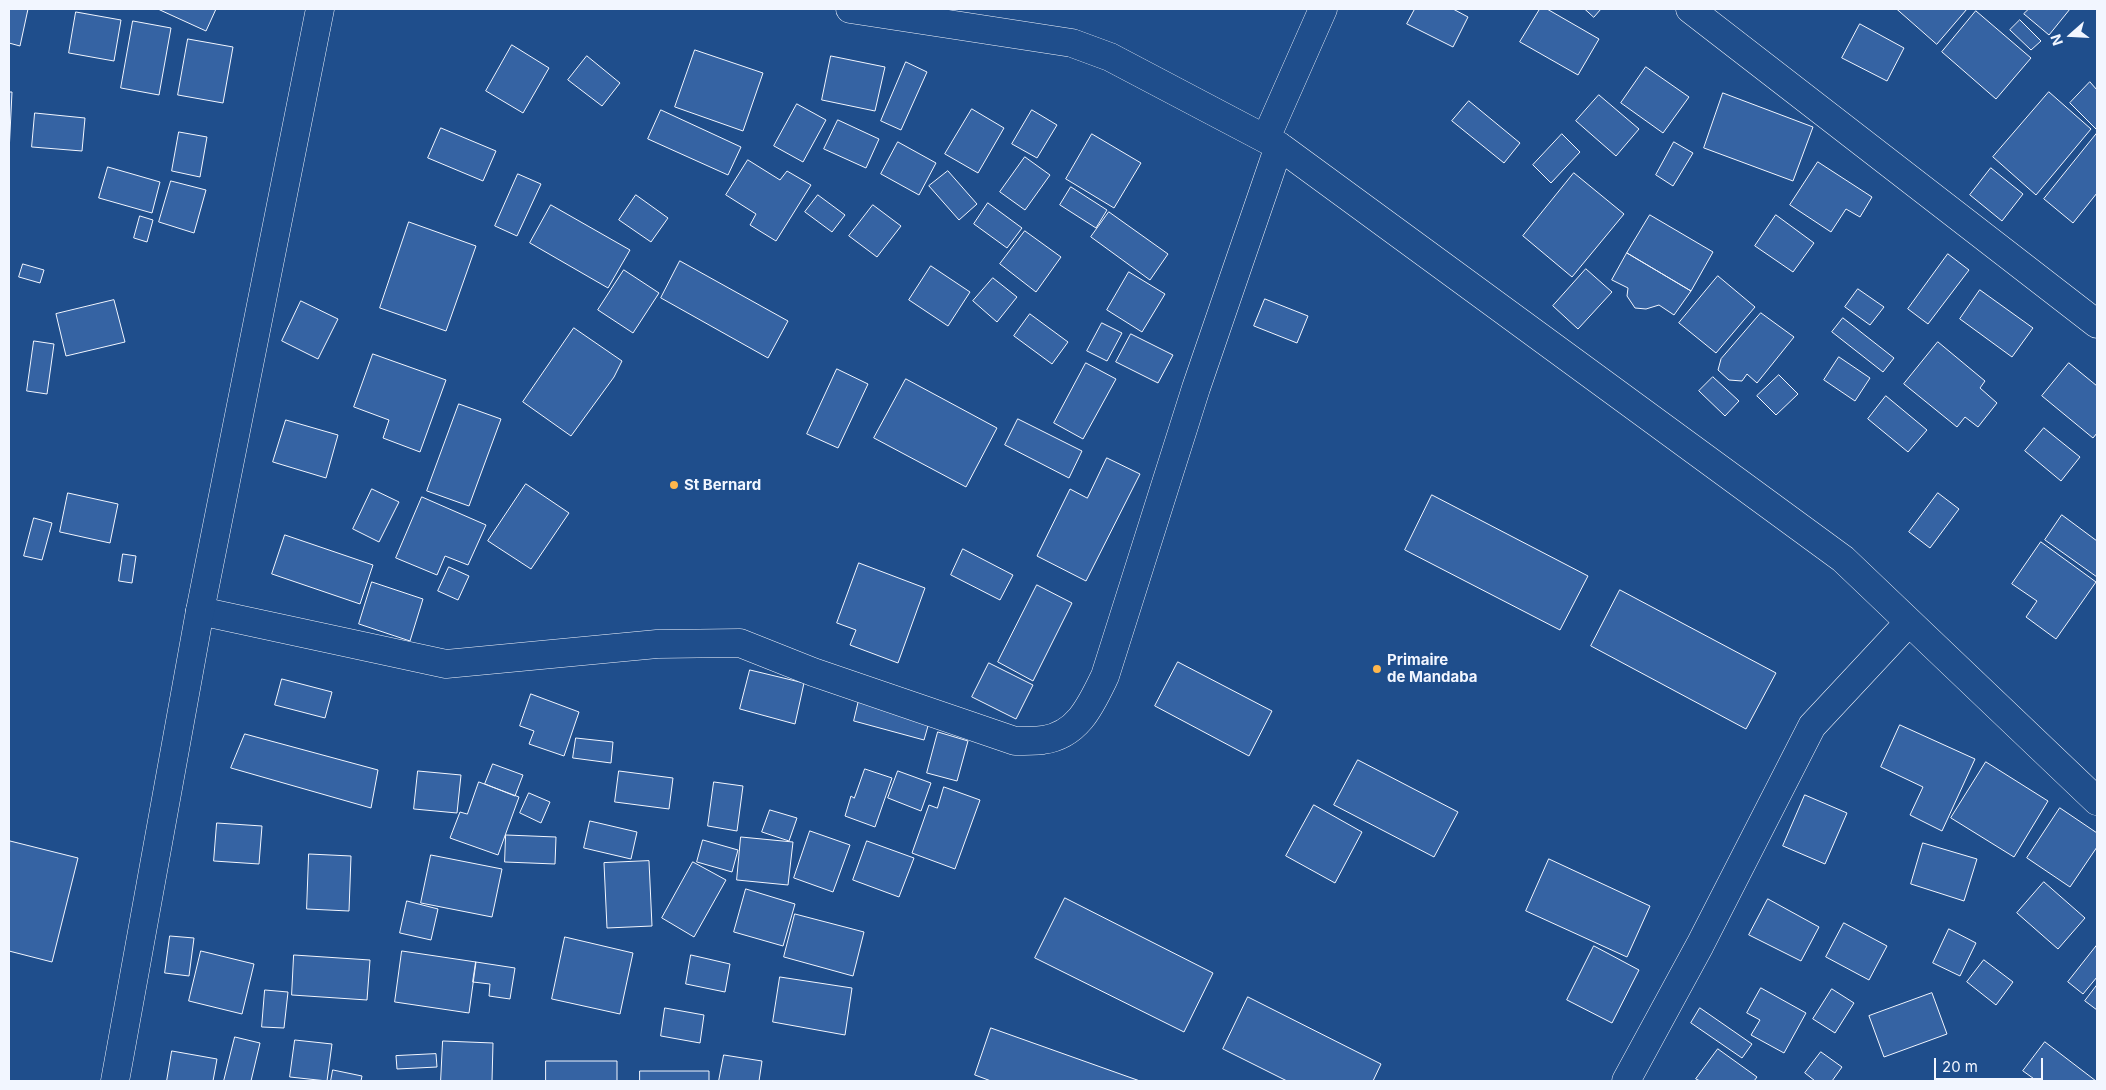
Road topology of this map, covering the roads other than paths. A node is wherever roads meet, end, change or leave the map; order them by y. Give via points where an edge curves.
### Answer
1 (320, 9) edge
2 (850, 9) edge
3 (1323, 9) edge
4 (1690, 9) edge
5 (1273, 142) junction
6 (2097, 324) edge
7 (200, 611) junction
8 (1909, 622) junction
9 (2097, 801) edge
10 (115, 1081) edge
11 (1626, 1081) edge

1 - 7 street
2 - 5 street via 1072,43 1110,57
3 - 5 street
4 - 6 street
5 - 7 street via 1104,676 1088,711 1069,730 1044,740 1015,741 813,672 740,643 657,644 446,664
5 - 8 street via 1843,559
7 - 10 street
8 - 9 street
8 - 11 street via 1812,726

